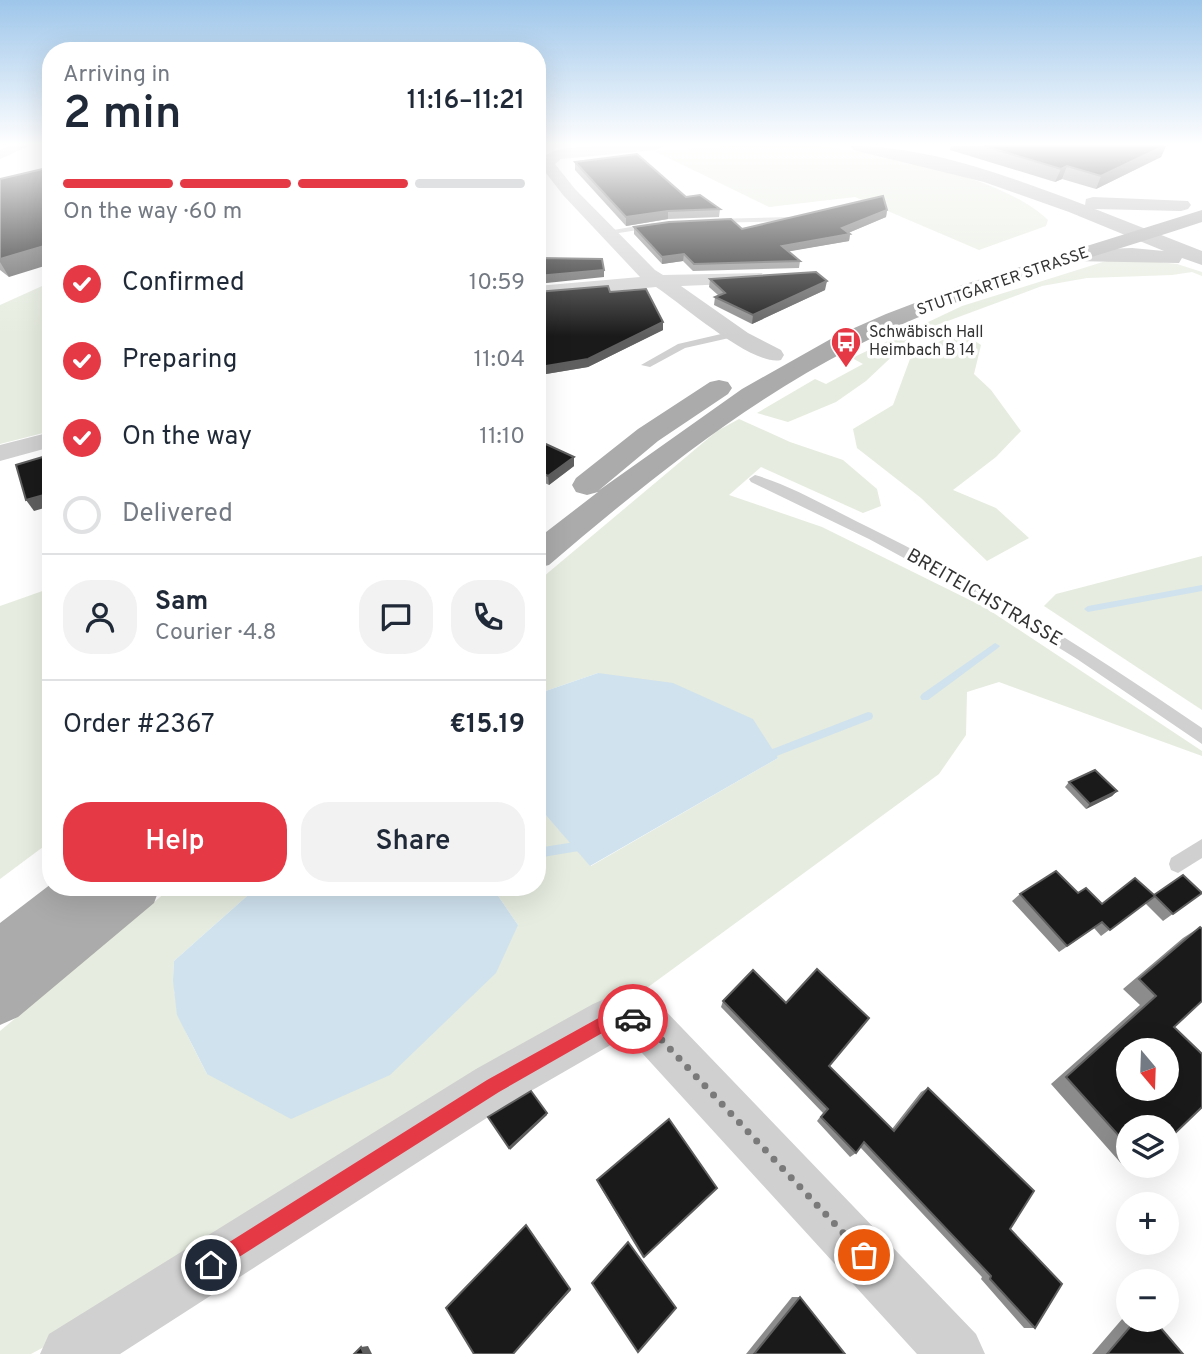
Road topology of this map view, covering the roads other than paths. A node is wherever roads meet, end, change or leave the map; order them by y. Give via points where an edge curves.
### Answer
1 (586, 209) edge
2 (1053, 209) edge
3 (1077, 209) edge
4 (1147, 209) edge
5 (1190, 214) edge
6 (789, 219) edge
7 (701, 222) edge
8 (668, 224) edge
9 (1118, 225) junction
10 (1065, 228) dead end
11 (606, 232) junction
12 (1152, 238) junction
13 (1202, 247) edge
14 (1079, 256) junction
15 (1202, 261) edge
16 (779, 276) edge
17 (660, 281) junction
18 (546, 291) edge
19 (734, 334) junction
20 (773, 355) junction
21 (646, 365) dead end
22 (42, 441) edge
23 (0, 453) edge
24 (754, 479) dead end
25 (546, 520) edge
26 (546, 550) edge
27 (1202, 737) edge
28 (1202, 848) edge
29 (1178, 864) dead end
30 (73, 896) edge
31 (126, 896) edge
32 (0, 954) edge
33 (0, 999) edge
34 (69, 1354) edge
35 (956, 1354) edge

1 - 11 street
2 - 10 street via 1063,218
3 - 9 street
4 - 5 street
5 - 9 main road, STUTTGARTER STRASSE
5 - 12 main road, STUTTGARTER STRASSE
5 - 13 street via 1190,232
6 - 7 lane
8 - 11 lane
9 - 12 street
9 - 20 main road, STUTTGARTER STRASSE via 927,283
11 - 17 street
12 - 14 main road, STUTTGARTER STRASSE
12 - 15 street
14 - 15 street via 1132,254
14 - 26 main road, STUTTGARTER STRASSE via 952,296 796,368 697,433
16 - 17 street
17 - 18 street
17 - 19 street
19 - 20 street
19 - 21 lane via 682,346
20 - 25 main road, STUTTGARTER STRASSE via 648,435
22 - 23 street
24 - 27 lane, BREITEICHSTRASSE via 831,512 996,603 1067,645
28 - 29 lane
30 - 32 main road
31 - 33 main road
34 - 35 street via 493,1086 609,1020 642,1019

